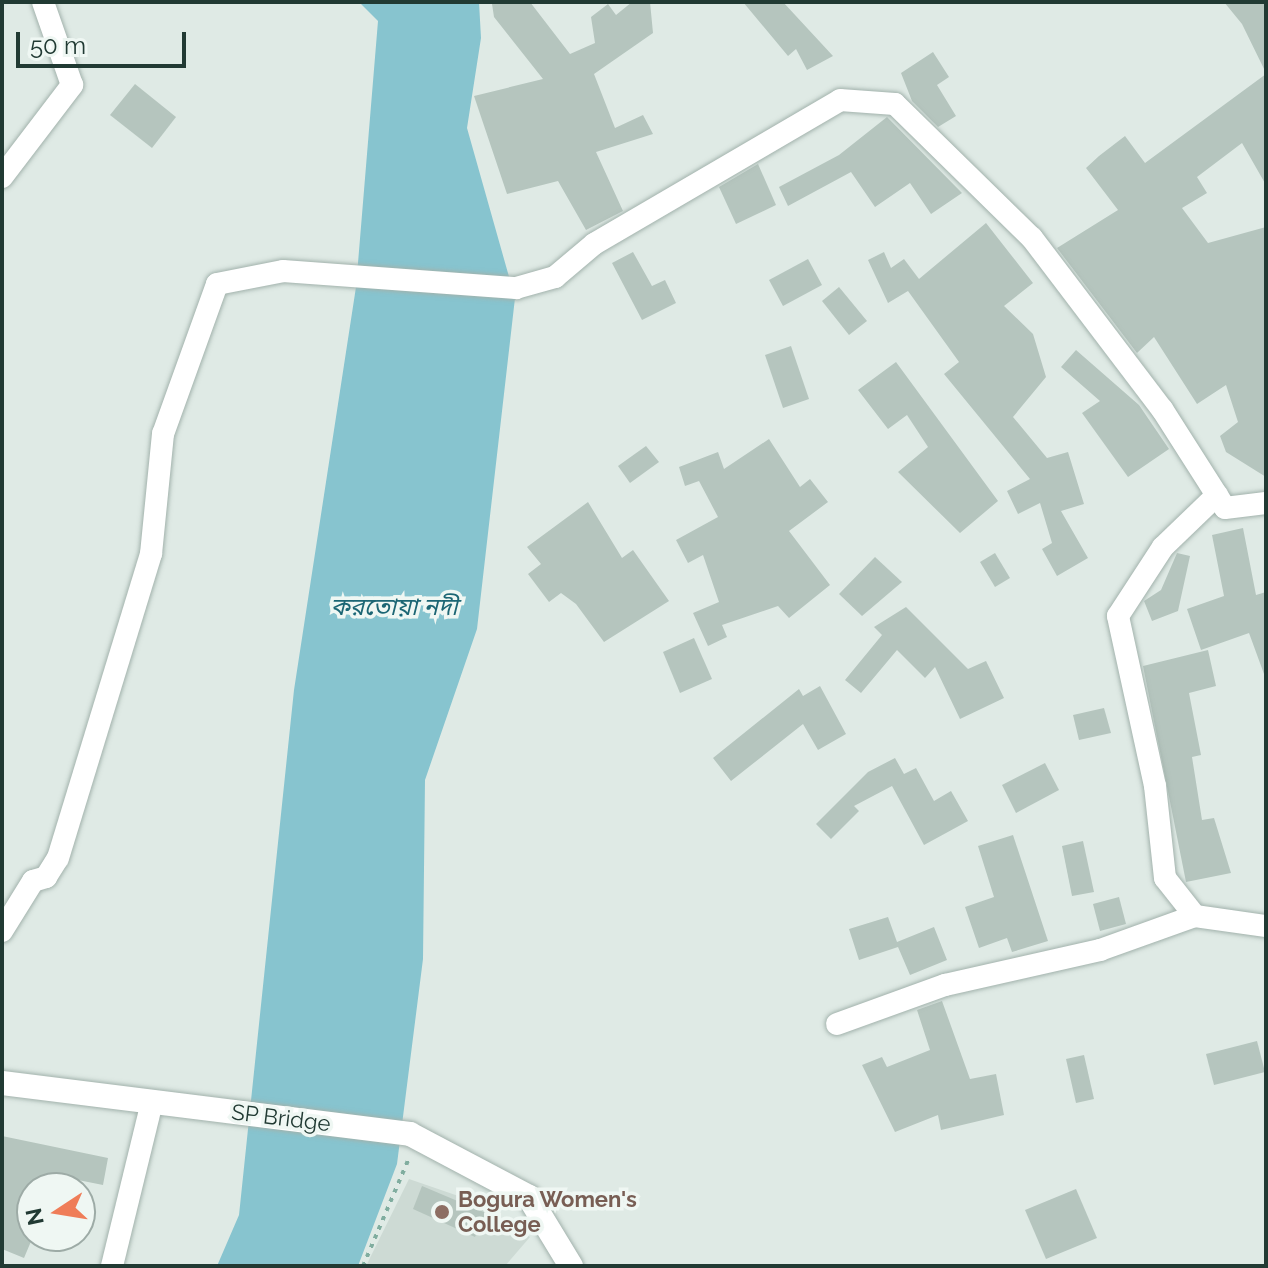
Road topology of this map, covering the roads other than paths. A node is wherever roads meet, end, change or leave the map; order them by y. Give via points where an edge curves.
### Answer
1 (43, 2) edge
2 (2, 177) edge
3 (1217, 495) junction
4 (1266, 503) edge
5 (1195, 916) junction
6 (1266, 926) edge
7 (2, 931) edge
8 (837, 1024) dead end
9 (2, 1083) edge
10 (152, 1102) junction
11 (112, 1266) edge
12 (571, 1266) edge

1 - 2 street via 72,85
3 - 4 street via 1225,508
3 - 5 street via 1163,547 1118,616 1155,786 1165,878
3 - 7 street via 1162,409 1032,238 895,104 840,100 594,244 555,277 516,288 283,271 217,284 163,434 151,554 58,858 46,877 33,881
5 - 6 street
5 - 8 street via 1100,950 945,985
9 - 10 street, SP Bridge
10 - 11 street
10 - 12 street, SP Bridge via 413,1136 529,1197

